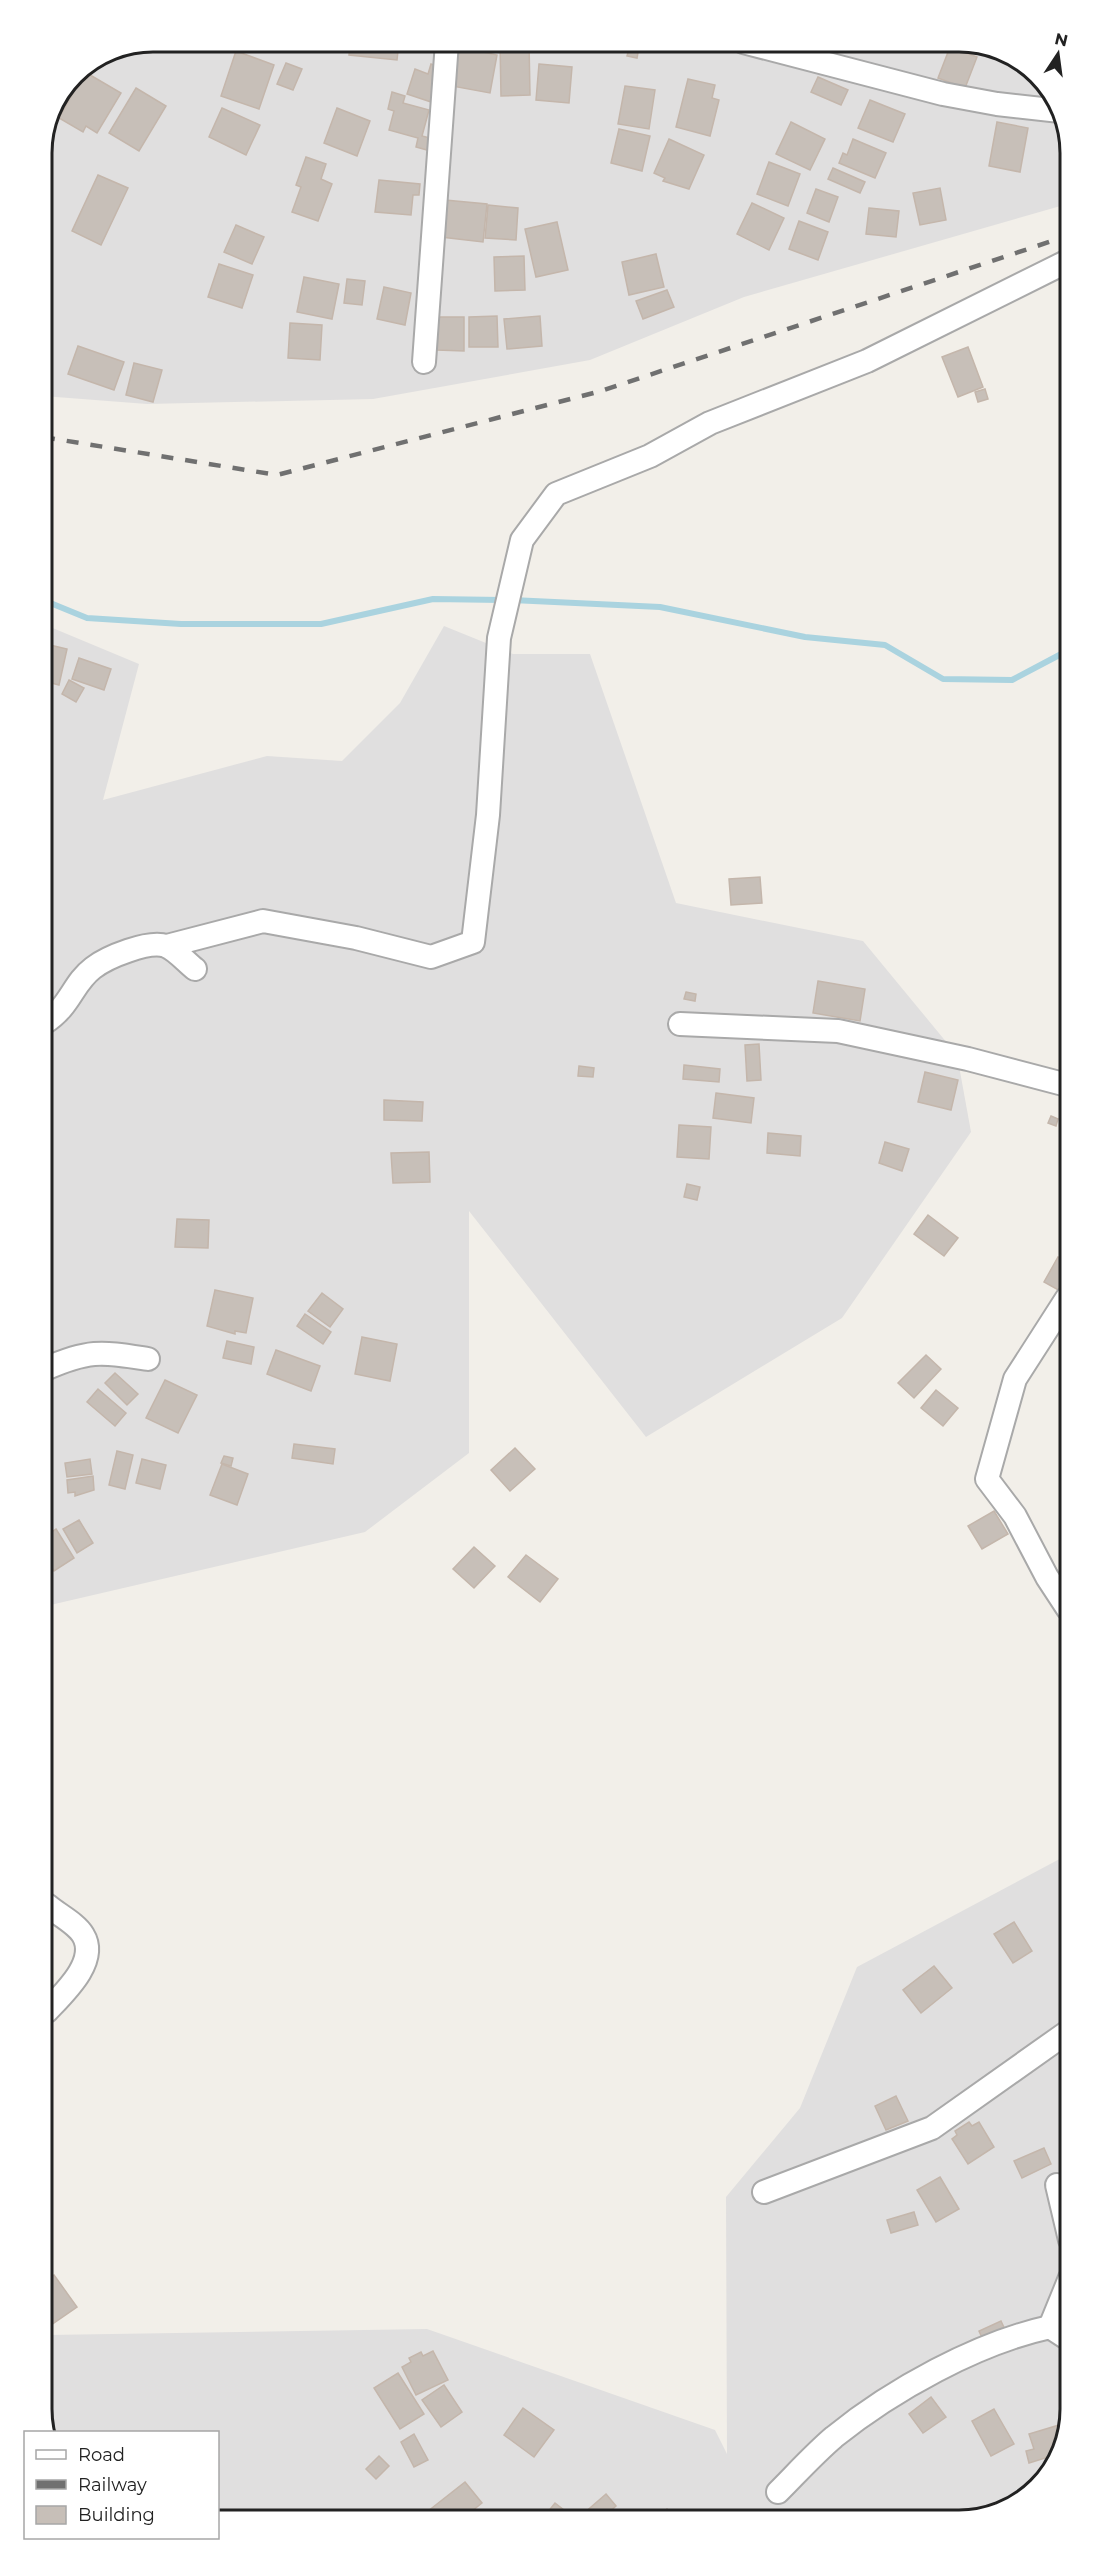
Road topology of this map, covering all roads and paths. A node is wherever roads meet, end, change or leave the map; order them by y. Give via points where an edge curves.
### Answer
1 (446, 52) edge
2 (784, 53) edge
3 (1049, 110) edge
4 (1060, 265) edge
5 (424, 362) dead end
6 (167, 946) junction
7 (195, 969) dead end
8 (53, 1017) edge
9 (680, 1024) dead end
10 (1060, 1083) edge
11 (1060, 1309) edge
12 (148, 1359) dead end
13 (52, 1366) edge
14 (1060, 1597) edge
15 (52, 1909) edge
16 (52, 2005) edge
17 (1060, 2037) edge
18 (1057, 2184) dead end
19 (764, 2192) dead end
20 (1060, 2197) edge
21 (1060, 2302) edge
22 (1050, 2327) junction
23 (1060, 2334) edge
24 (778, 2492) dead end

1 - 5 street
2 - 3 street via 943,94
4 - 6 street via 867,361 711,423 650,456 556,494 522,540 499,638 488,815 473,942 431,957 263,921
6 - 7 street
6 - 8 street via 152,944 133,949 93,968 64,1008
9 - 10 street via 838,1031
11 - 14 street via 1015,1379 987,1479 1015,1516
12 - 13 street via 104,1352 76,1355
15 - 16 street via 83,1933 88,1947 84,1965
17 - 19 street via 932,2128
18 - 20 street
21 - 22 street
22 - 23 street
22 - 24 street via 1028,2332 923,2376 834,2437

